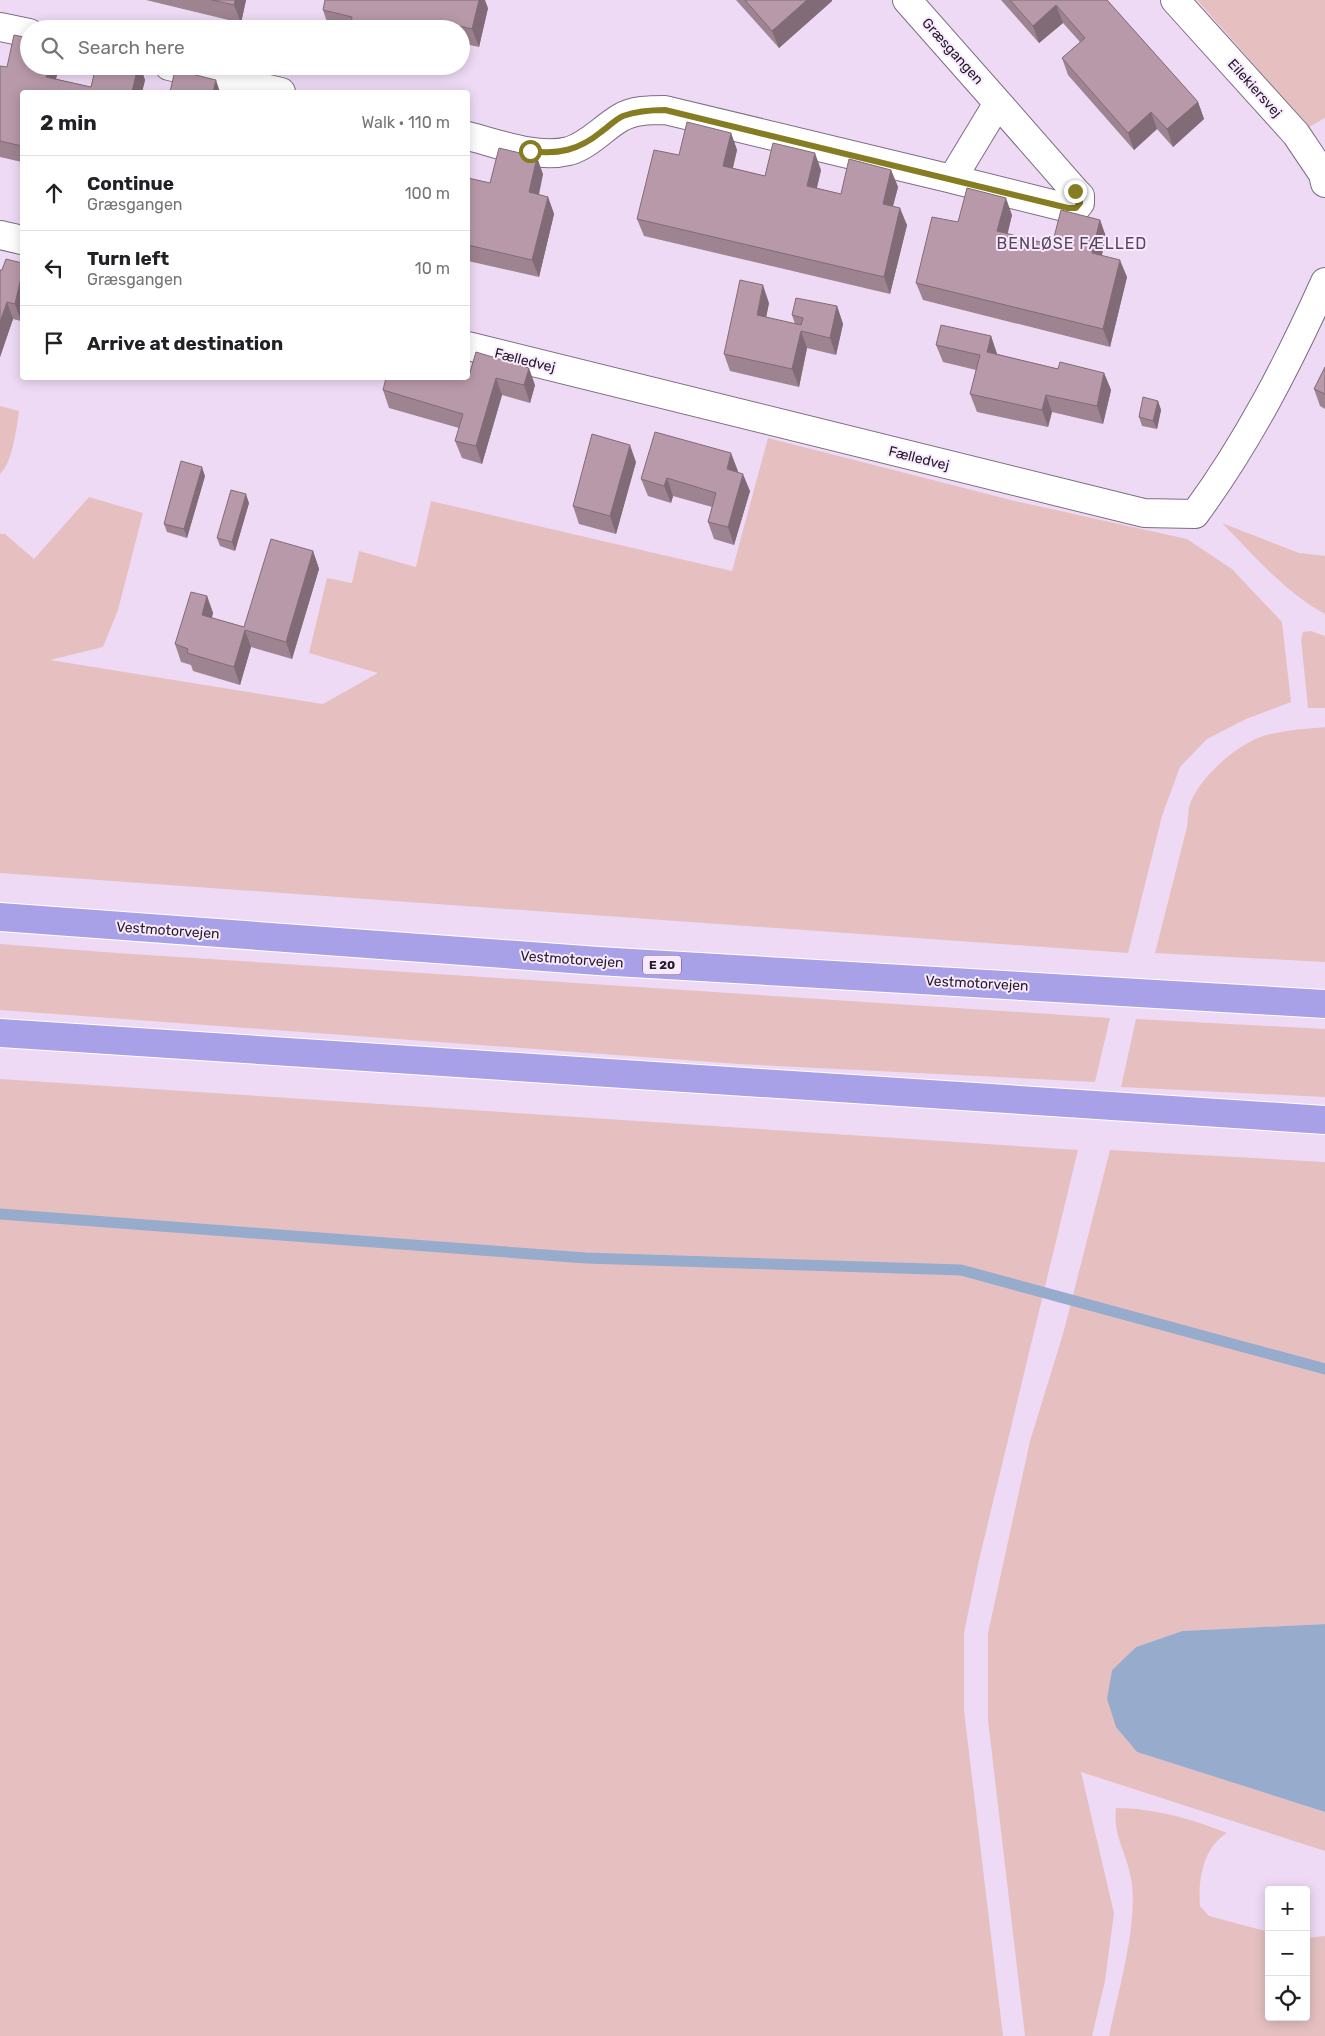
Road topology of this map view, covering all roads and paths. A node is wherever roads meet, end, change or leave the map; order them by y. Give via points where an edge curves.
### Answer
1 (907, 0) edge
2 (1175, 0) edge
3 (0, 27) edge
4 (20, 32) edge
5 (208, 75) edge
6 (272, 90) edge
7 (998, 103) junction
8 (470, 136) edge
9 (952, 178) junction
10 (1325, 183) edge
11 (0, 235) edge
12 (20, 240) edge
13 (1325, 282) edge
14 (470, 346) edge
15 (0, 917) edge
16 (1325, 1004) edge
17 (0, 1033) edge
18 (1325, 1120) edge

1 - 7 street, Græsgangen
2 - 10 street, Eilekiersvej via 1296,134 1323,174
3 - 4 street
5 - 6 street
7 - 9 street
7 - 9 street, Græsgangen via 1080,196 1080,203 1076,208 1068,208
8 - 9 street, Græsgangen via 550,154 588,142 622,117 643,110 665,110
11 - 12 street
13 - 14 street, Fælledvej via 1290,360 1229,469 1195,514 1134,511
15 - 16 highway, Vestmotorvejen / E 20 via 598,961
17 - 18 highway

